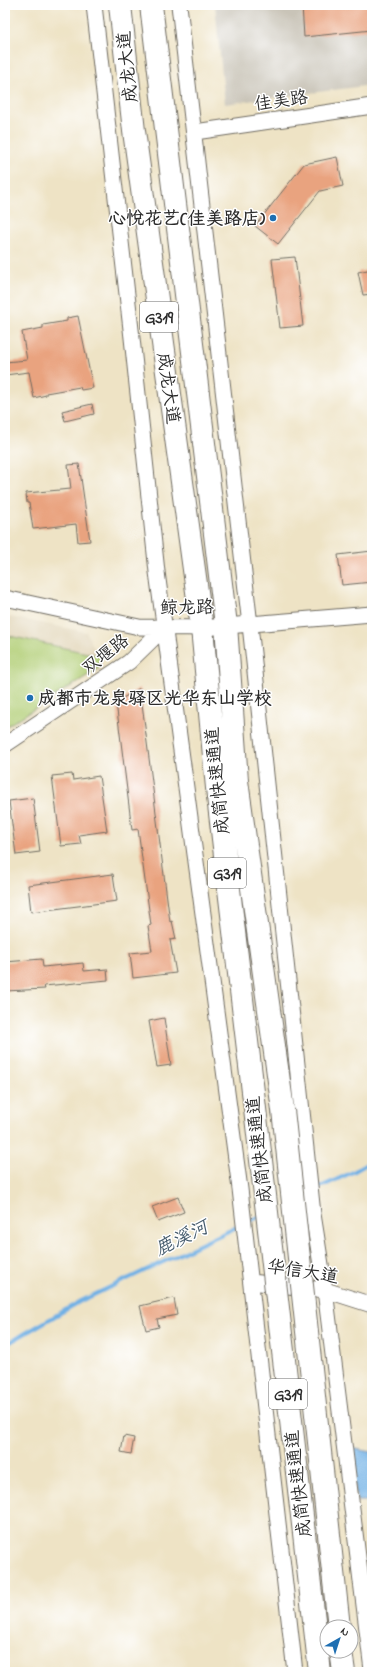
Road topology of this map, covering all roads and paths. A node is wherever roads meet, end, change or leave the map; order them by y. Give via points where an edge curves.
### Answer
1 (94, 5) edge
2 (120, 5) edge
3 (151, 5) edge
4 (179, 5) edge
5 (372, 106) edge
6 (195, 132) junction
7 (5, 598) edge
8 (372, 614) edge
9 (226, 625) junction
10 (250, 625) junction
11 (165, 627) junction
12 (202, 628) junction
13 (5, 745) edge
14 (251, 1282) junction
15 (325, 1290) junction
16 (372, 1305) edge
17 (338, 1619) edge
18 (342, 1659) edge
19 (372, 1670) edge
20 (295, 1672) edge
21 (320, 1672) edge
22 (344, 1672) edge

1 - 11 street
2 - 12 highway, 成龙大道 / G319 via 134,132
3 - 9 highway, 成龙大道 / G319
4 - 6 street
5 - 6 street, 佳美路
6 - 10 street
7 - 11 street, 鲸龙路 via 139,627
8 - 10 street, 鲸龙路
9 - 10 street, 鲸龙路
9 - 12 street, 鲸龙路
9 - 17 highway, 成简快速通道 / G319, bridge via 237,781 283,1110
10 - 15 street via 313,1214
11 - 12 street, 鲸龙路
11 - 13 street, 双堰路 via 129,662
11 - 14 street
12 - 21 highway, 成简快速通道 / G319, bridge via 217,788
14 - 15 street, 华信大道
14 - 20 street
15 - 16 street, 华信大道
15 - 19 street
18 - 22 highway

